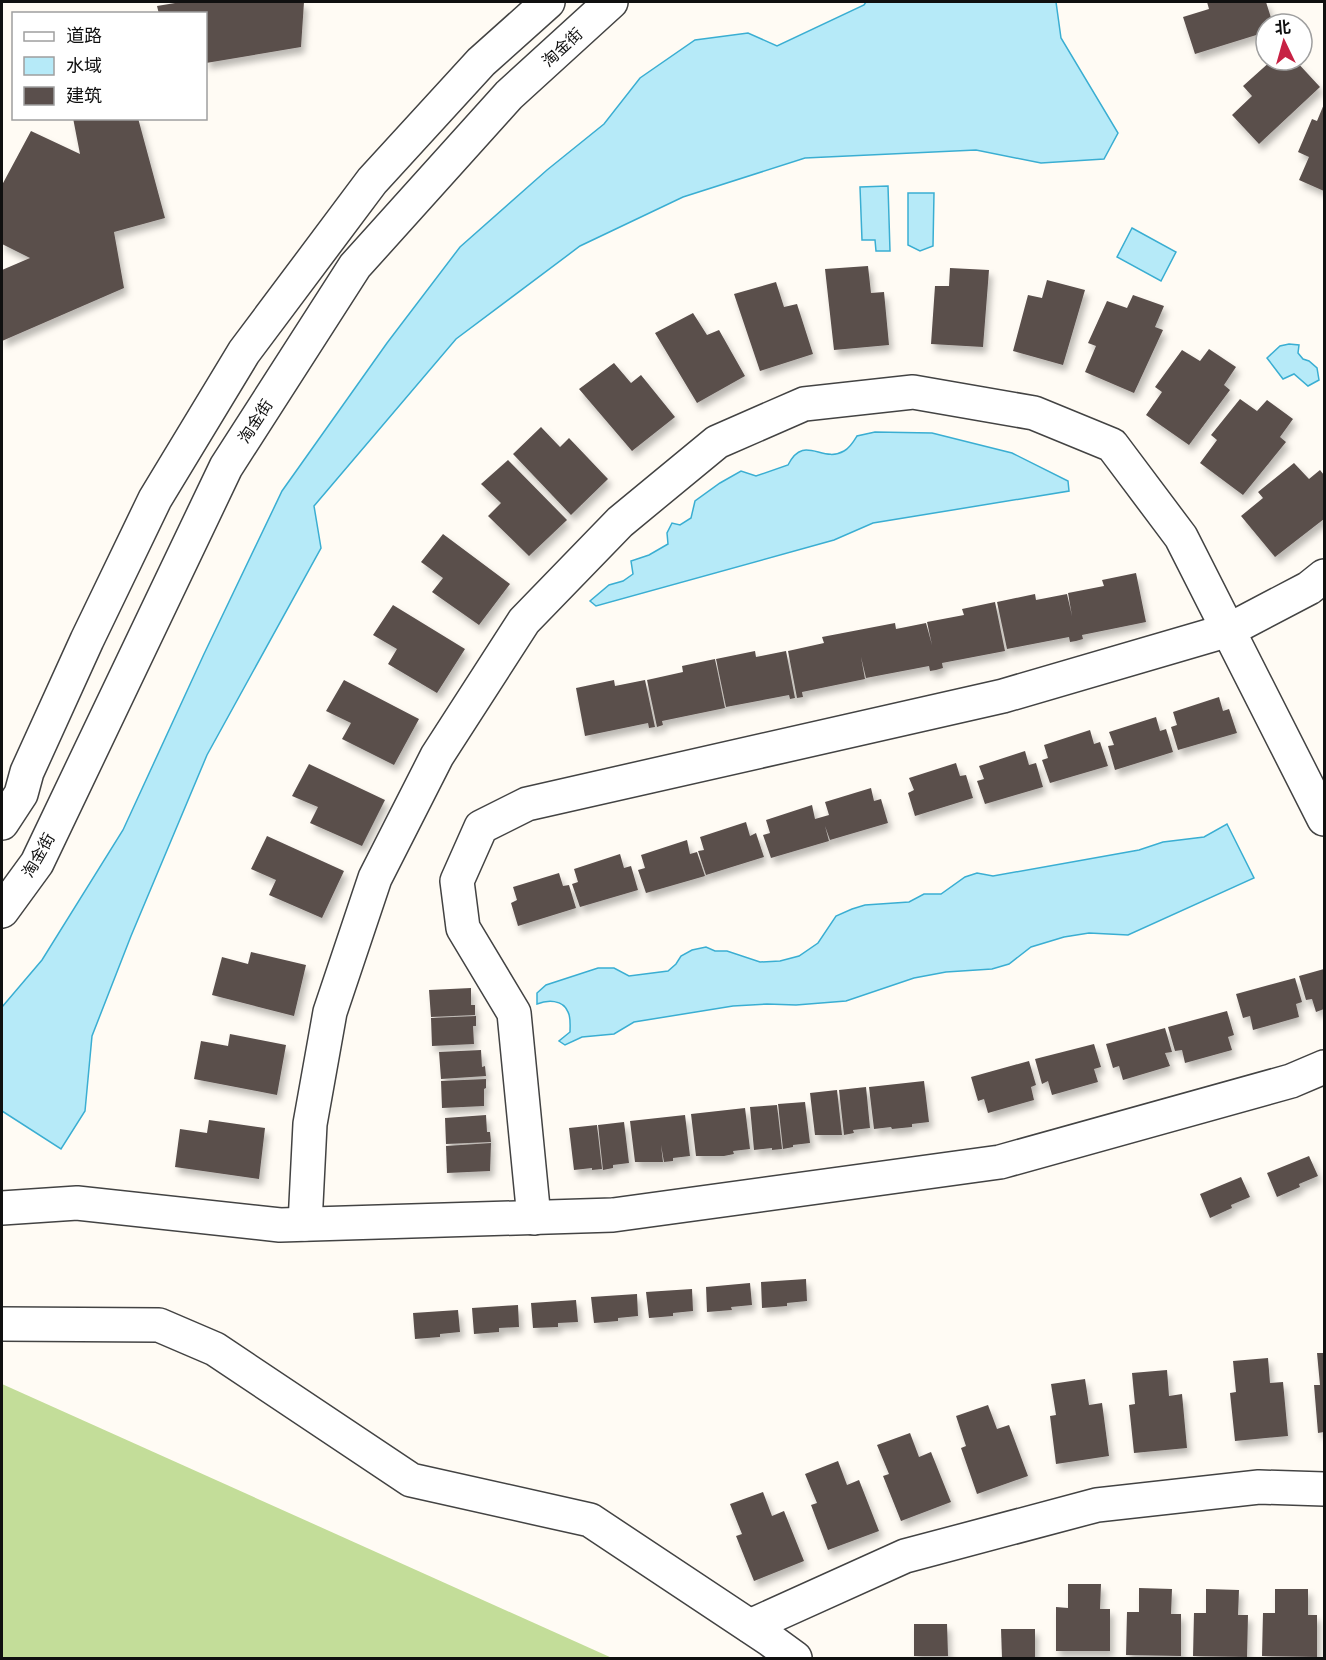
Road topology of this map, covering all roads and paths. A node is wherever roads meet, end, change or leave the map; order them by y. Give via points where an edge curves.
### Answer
1 (548, 2) edge
2 (611, 2) edge
3 (1324, 576) edge
4 (1229, 630) junction
5 (1324, 819) edge
6 (2, 823) edge
7 (2, 911) edge
8 (1324, 1067) edge
9 (2, 1208) edge
10 (534, 1218) junction
11 (305, 1224) junction
12 (2, 1323) edge
13 (1324, 1489) edge
14 (750, 1626) junction
15 (795, 1659) edge

1 - 6 street via 481,62 372,182 244,352 155,499 27,772 21,794
2 - 7 street, 淘金街 via 509,95 355,266 226,466 37,863
3 - 4 street via 1309,588
4 - 5 street
4 - 10 street via 1002,696 527,804 481,827 457,881 463,928 514,1013
4 - 11 street via 1181,537 1112,446 1034,413 913,392 804,404 717,442 620,522 524,621 437,756 375,878 330,1012 310,1124
8 - 10 street via 1291,1081 1000,1162 613,1215
9 - 11 street via 77,1203 280,1225
10 - 11 street
12 - 14 street via 159,1325 215,1349 411,1480 590,1520
13 - 14 street via 1259,1487 1097,1505 905,1556
14 - 15 street

